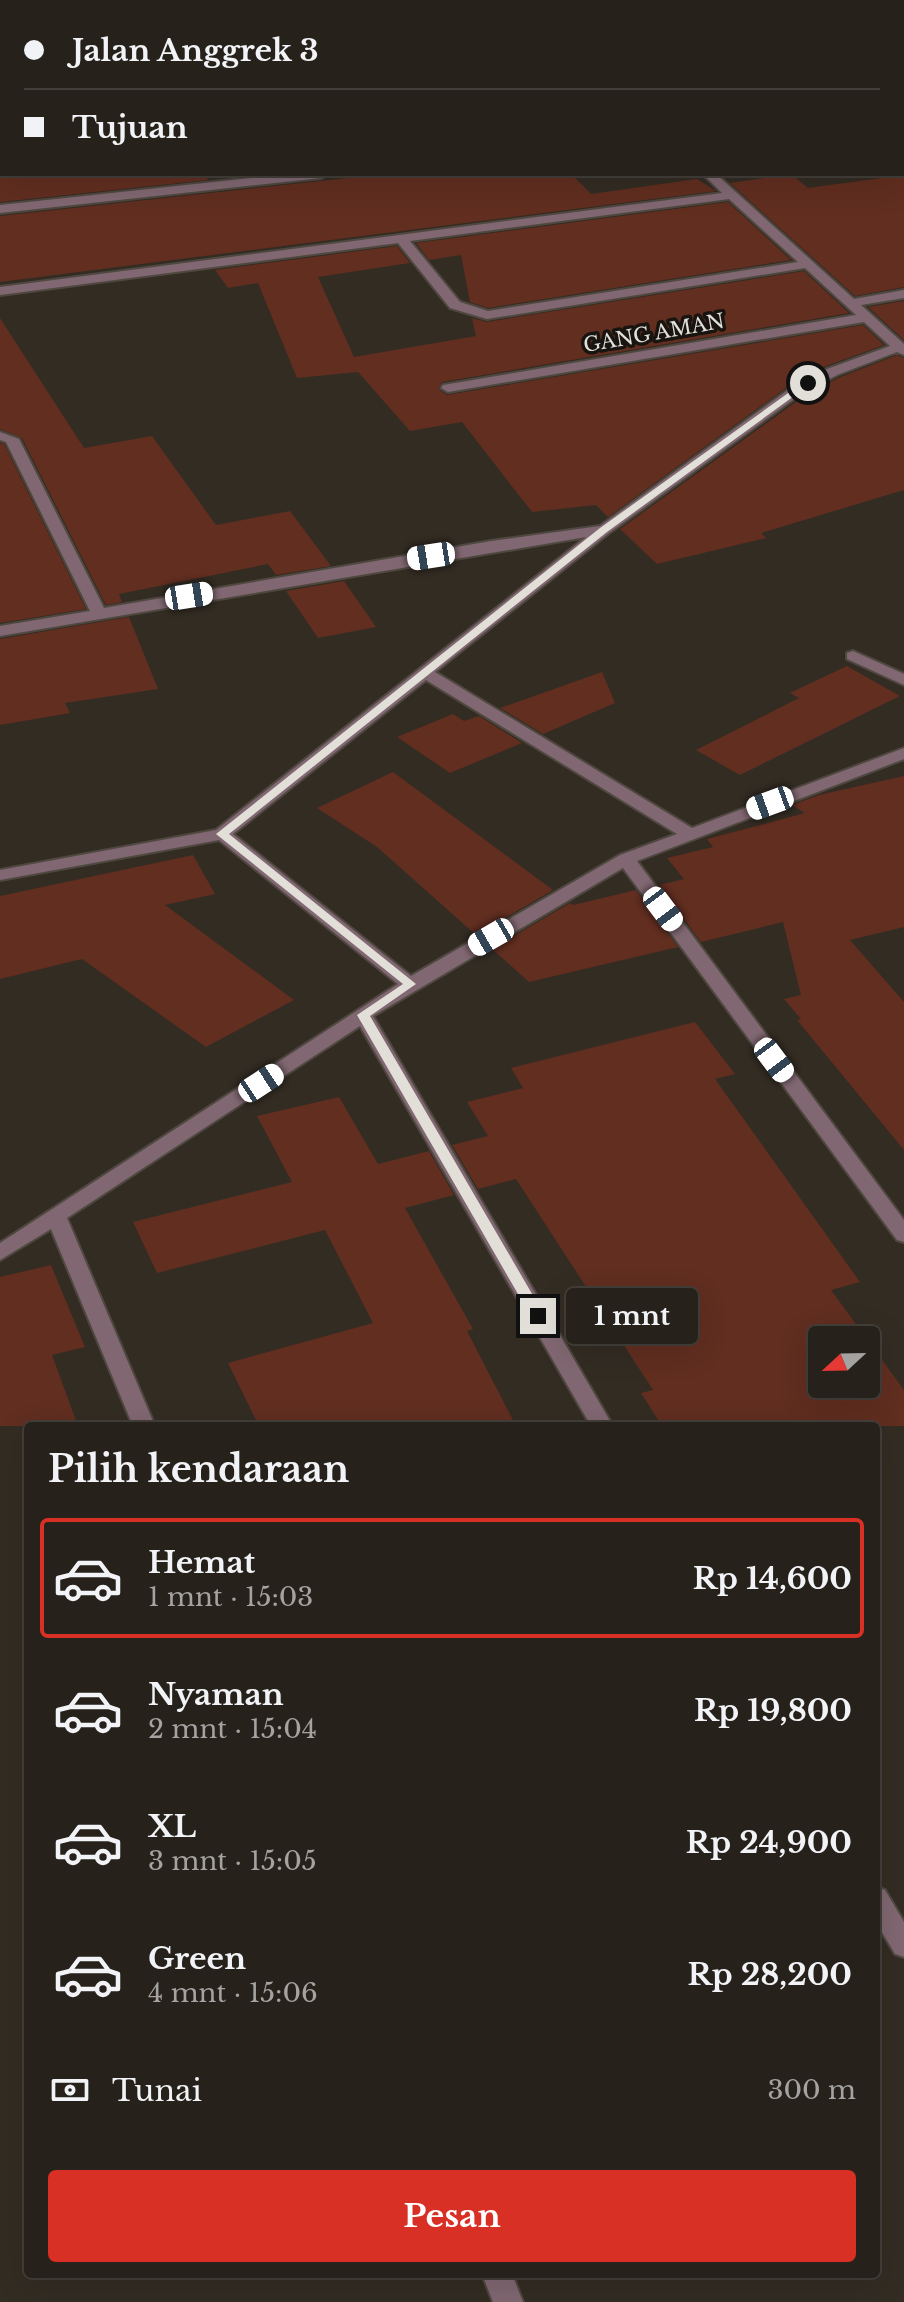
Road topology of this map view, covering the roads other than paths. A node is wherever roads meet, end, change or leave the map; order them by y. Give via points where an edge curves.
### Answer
1 (303, 176) edge
2 (711, 176) edge
3 (732, 195) junction
4 (0, 209) edge
5 (403, 241) junction
6 (808, 264) junction
7 (0, 291) edge
8 (904, 294) edge
9 (851, 303) junction
10 (867, 317) junction
11 (902, 349) edge
12 (448, 388) dead end
13 (0, 436) edge
14 (604, 530) junction
15 (98, 612) junction
16 (0, 631) edge
17 (853, 656) dead end
18 (424, 672) junction
19 (904, 680) edge
20 (904, 753) edge
21 (222, 834) junction
22 (690, 834) junction
23 (626, 859) junction
24 (0, 875) edge
25 (410, 984) junction
26 (363, 1015) junction
27 (57, 1218) junction
28 (904, 1235) edge
29 (0, 1253) edge
30 (142, 1422) edge
31 (600, 1422) edge
32 (880, 1905) edge
33 (904, 1946) edge
34 (499, 2278) edge
35 (508, 2302) edge

1 - 4 street
2 - 3 street
3 - 5 street
3 - 6 street
5 - 6 street via 455,305 487,315
5 - 7 street
6 - 9 street
8 - 9 street
9 - 10 street
10 - 11 street
10 - 12 street, GANG AMAN
11 - 14 street via 808,383
13 - 15 street via 12,439
14 - 15 street
14 - 18 street
15 - 16 street
17 - 19 street
18 - 21 street
18 - 22 street
20 - 22 street
21 - 24 street
21 - 25 street
22 - 23 street
23 - 25 street
23 - 28 street
25 - 26 street
26 - 27 street
26 - 31 street
27 - 29 street
27 - 30 street
32 - 33 street
34 - 35 street

